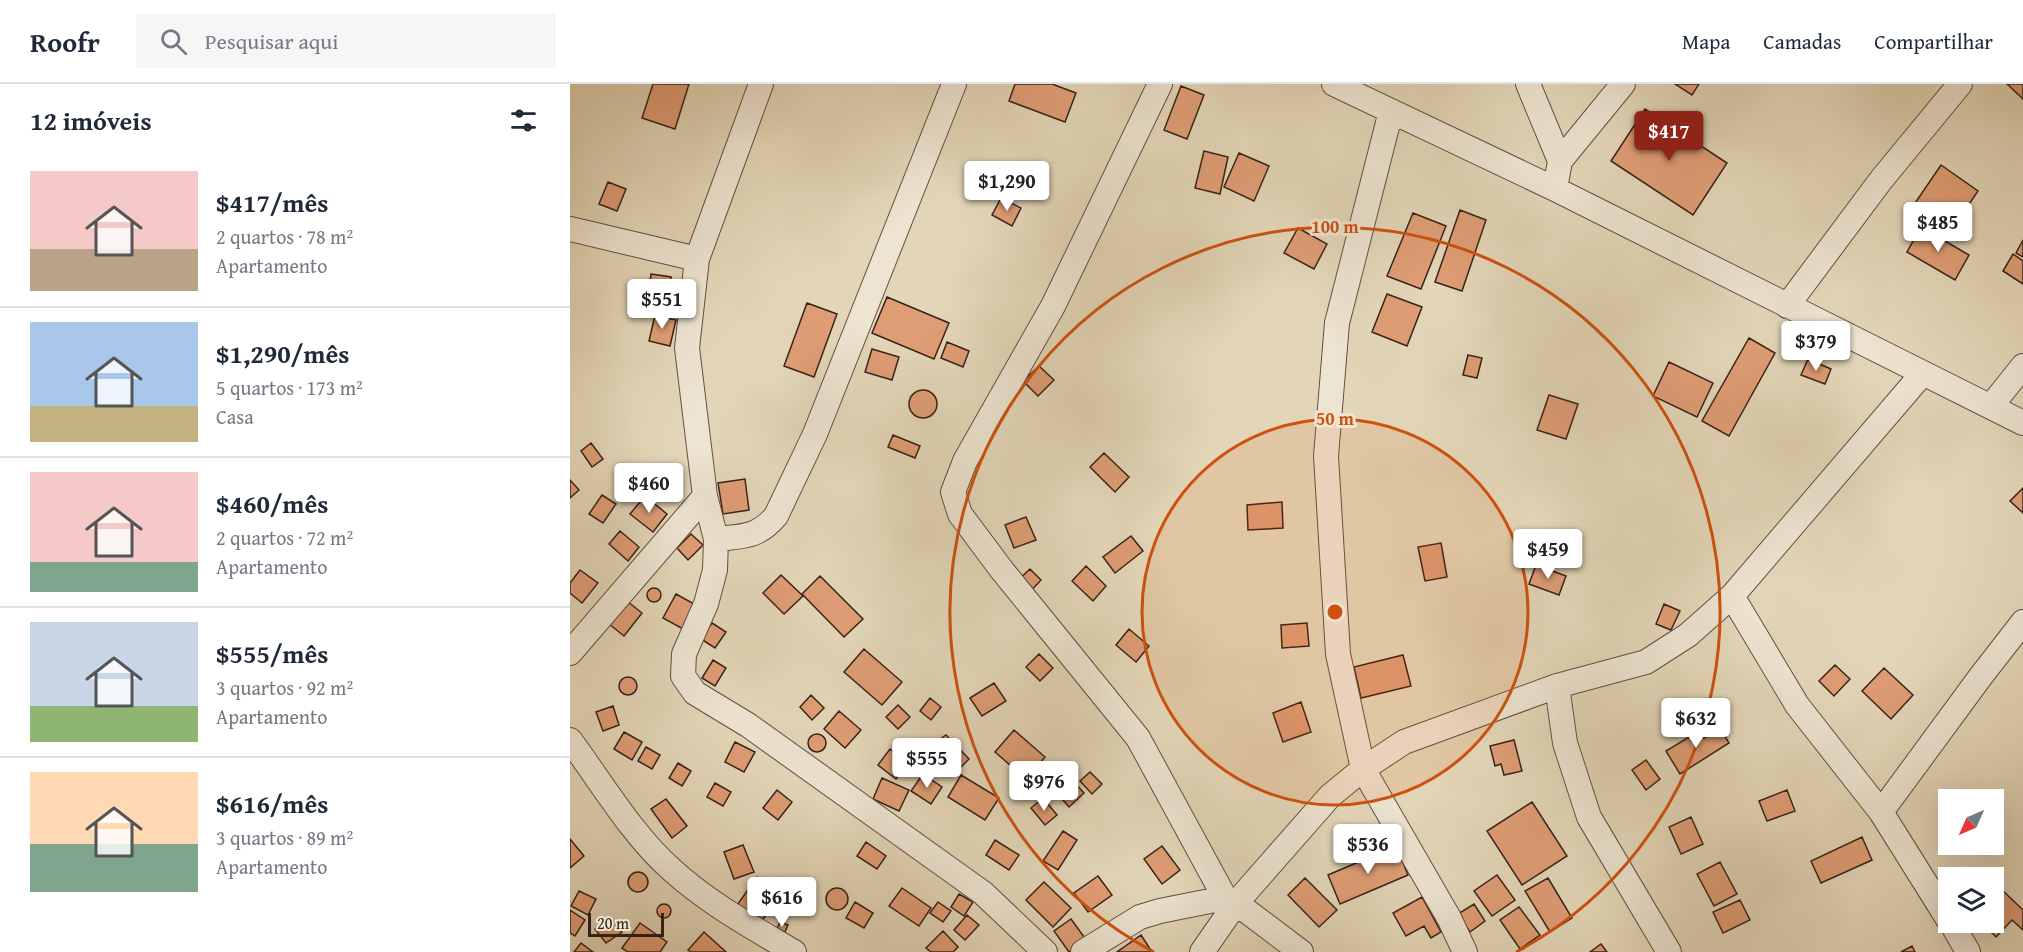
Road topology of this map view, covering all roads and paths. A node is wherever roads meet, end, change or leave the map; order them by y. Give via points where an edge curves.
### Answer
1 (761, 84) edge
2 (954, 84) edge
3 (1160, 84) edge
4 (1334, 84) edge
5 (1528, 84) edge
6 (1623, 84) edge
7 (1960, 84) edge
8 (1391, 111) junction
9 (1560, 161) junction
10 (1555, 189) junction
11 (570, 228) edge
12 (697, 259) junction
13 (1787, 306) junction
14 (2023, 366) edge
15 (1923, 373) junction
16 (1991, 406) junction
17 (2023, 423) edge
18 (705, 496) junction
19 (717, 539) junction
20 (1732, 596) junction
21 (2023, 622) edge
22 (570, 652) edge
23 (1557, 686) junction
24 (570, 740) edge
25 (1363, 769) junction
26 (1881, 812) junction
27 (1230, 900) junction
28 (1938, 902) edge
29 (1957, 933) edge
30 (794, 952) edge
31 (1046, 952) edge
32 (1083, 952) edge
33 (1202, 952) edge
34 (1301, 952) edge
35 (1465, 952) edge
36 (1669, 952) edge
37 (1968, 952) edge

1 - 12 street
2 - 19 street via 815,434 776,516 754,535
3 - 27 street via 1053,306 965,461 953,492 960,514 1000,569 1138,738
4 - 8 street
5 - 9 street
6 - 9 street
7 - 13 street via 1881,180
8 - 10 street
8 - 25 street via 1337,323 1326,456 1338,654
9 - 10 street
10 - 13 street
11 - 12 street
12 - 18 street via 687,348
13 - 15 street
14 - 16 street
15 - 16 street
15 - 20 street
16 - 17 street
18 - 19 street
18 - 22 street
19 - 31 street via 706,603 684,654 683,676 695,693 748,725 983,893
20 - 23 street via 1688,635 1646,662
20 - 26 street via 1797,705
21 - 26 street
23 - 25 street via 1404,742
23 - 36 street via 1565,743 1589,817
24 - 30 street via 640,836 671,870 709,901
25 - 27 street via 1329,796
25 - 35 street
26 - 28 street
27 - 32 street via 1140,917
27 - 33 street
27 - 34 street
29 - 37 street

